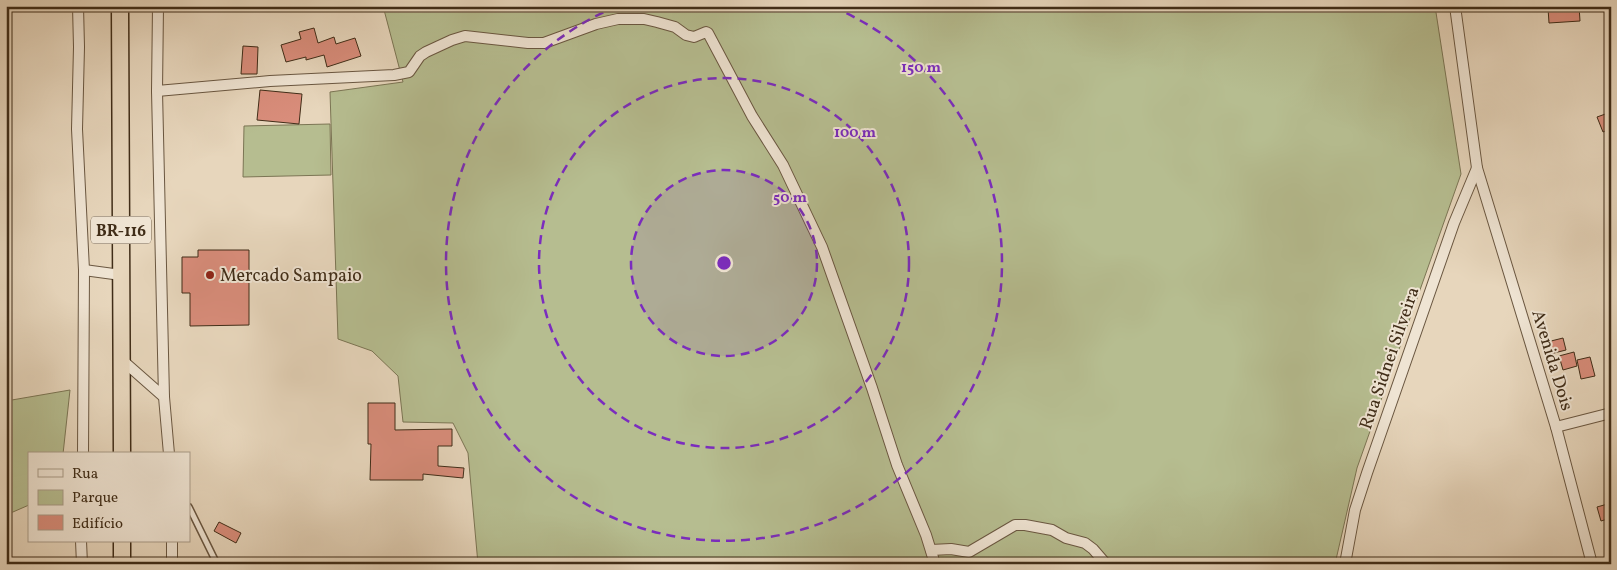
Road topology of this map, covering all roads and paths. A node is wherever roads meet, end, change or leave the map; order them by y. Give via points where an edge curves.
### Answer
1 (78, 6) edge
2 (120, 6) edge
3 (158, 6) edge
4 (1455, 6) edge
5 (157, 91) junction
6 (1477, 168) junction
7 (84, 270) junction
8 (121, 275) junction
9 (122, 360) junction
10 (164, 398) junction
11 (1611, 412) edge
12 (1556, 427) junction
13 (83, 452) edge
14 (122, 452) edge
15 (170, 452) edge
16 (190, 509) edge
17 (82, 542) edge
18 (122, 542) edge
19 (172, 542) edge
20 (932, 550) junction
21 (82, 564) edge
22 (122, 564) edge
23 (172, 564) edge
24 (217, 564) edge
25 (935, 564) edge
26 (1106, 564) edge
27 (1345, 564) edge
28 (1592, 564) edge

1 - 7 street via 77,130
2 - 8 highway, BR-116
3 - 5 street
4 - 6 street, Avenida Dois
5 - 10 street
5 - 20 street via 394,75 409,72 426,52 465,36 544,42 618,19 657,22 694,37 708,33 787,174 822,247 896,465
6 - 12 street, Avenida Dois
6 - 27 street, Rua Sidnei Silveira via 1451,231 1367,473 1355,510
7 - 8 street
7 - 13 street
8 - 9 highway, BR-116
9 - 10 street
9 - 14 highway, BR-116
10 - 15 street
11 - 12 street
12 - 28 street, Avenida Dois
16 - 24 lane
17 - 21 street
18 - 22 highway
19 - 23 street
20 - 25 street
20 - 26 street via 969,552 1015,525 1025,525 1052,530 1085,544

